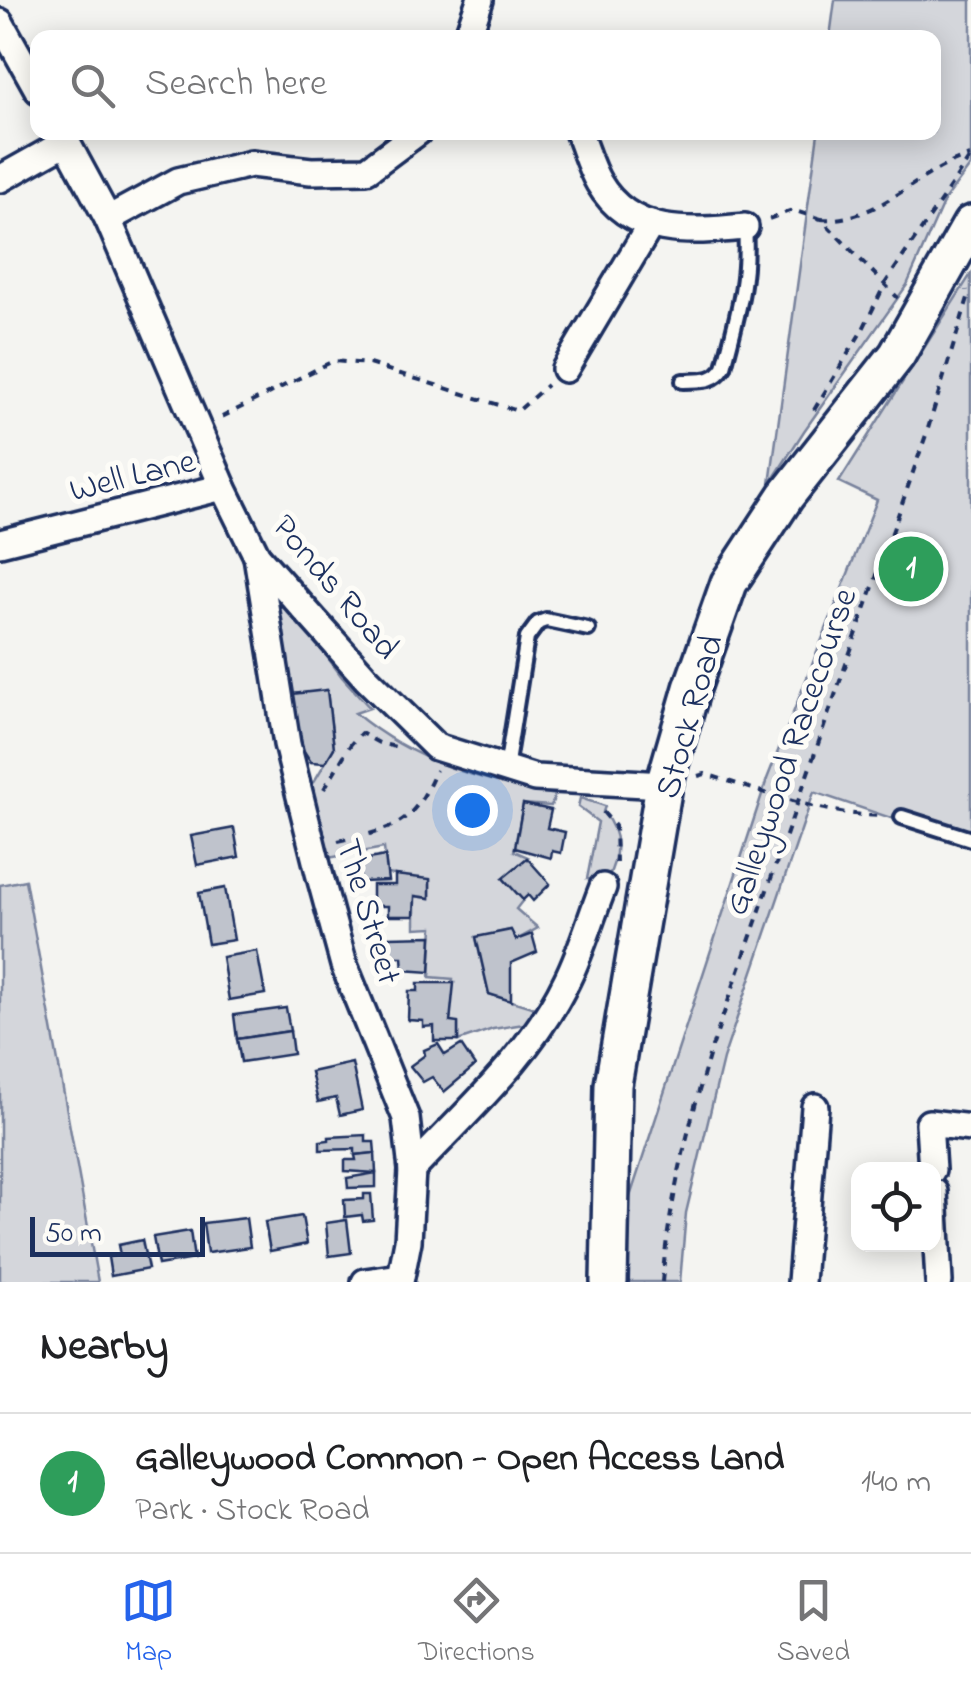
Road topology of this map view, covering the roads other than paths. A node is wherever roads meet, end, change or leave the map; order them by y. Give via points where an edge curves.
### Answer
1 (480, 0) edge
2 (0, 22) edge
3 (470, 30) edge
4 (30, 76) edge
5 (58, 140) edge
6 (65, 140) edge
7 (407, 140) edge
8 (581, 140) edge
9 (0, 178) edge
10 (108, 219) junction
11 (651, 224) junction
12 (746, 228) joint
13 (966, 232) edge
14 (565, 369) road end
15 (683, 382) dead end
16 (223, 487) junction
17 (0, 543) edge
18 (257, 556) junction
19 (588, 629) dead end
20 (506, 769) junction
21 (664, 785) junction
22 (902, 817) road end
23 (971, 838) edge
24 (603, 886) dead end
25 (815, 1108) dead end
26 (971, 1128) edge
27 (931, 1162) edge
28 (412, 1170) junction
29 (937, 1252) edge
30 (400, 1279) edge
31 (365, 1282) edge
32 (609, 1282) edge
33 (800, 1282) edge
34 (939, 1282) edge

1 - 3 street
2 - 4 street
5 - 9 street
6 - 10 street, Ponds Road
7 - 10 street via 367,170 251,164 178,182
8 - 11 street via 600,185 633,219
10 - 16 street, Ponds Road
11 - 12 street via 684,232
11 - 14 street
12 - 15 lane via 745,283 724,367 710,380
13 - 21 main road, Stock Road via 914,326 729,583
16 - 17 street, Well Lane
16 - 18 street, Ponds Road
18 - 20 street, Ponds Road via 436,748
18 - 28 street, The Street via 287,744 313,847 344,964 406,1118
19 - 20 lane via 546,620 531,630
20 - 21 street, Ponds Road via 535,778
21 - 32 main road, Stock Road via 613,1085
22 - 23 lane
24 - 28 street via 567,980 535,1034
25 - 33 street
26 - 27 street via 929,1123
28 - 30 street, The Street
29 - 34 street
30 - 31 street

